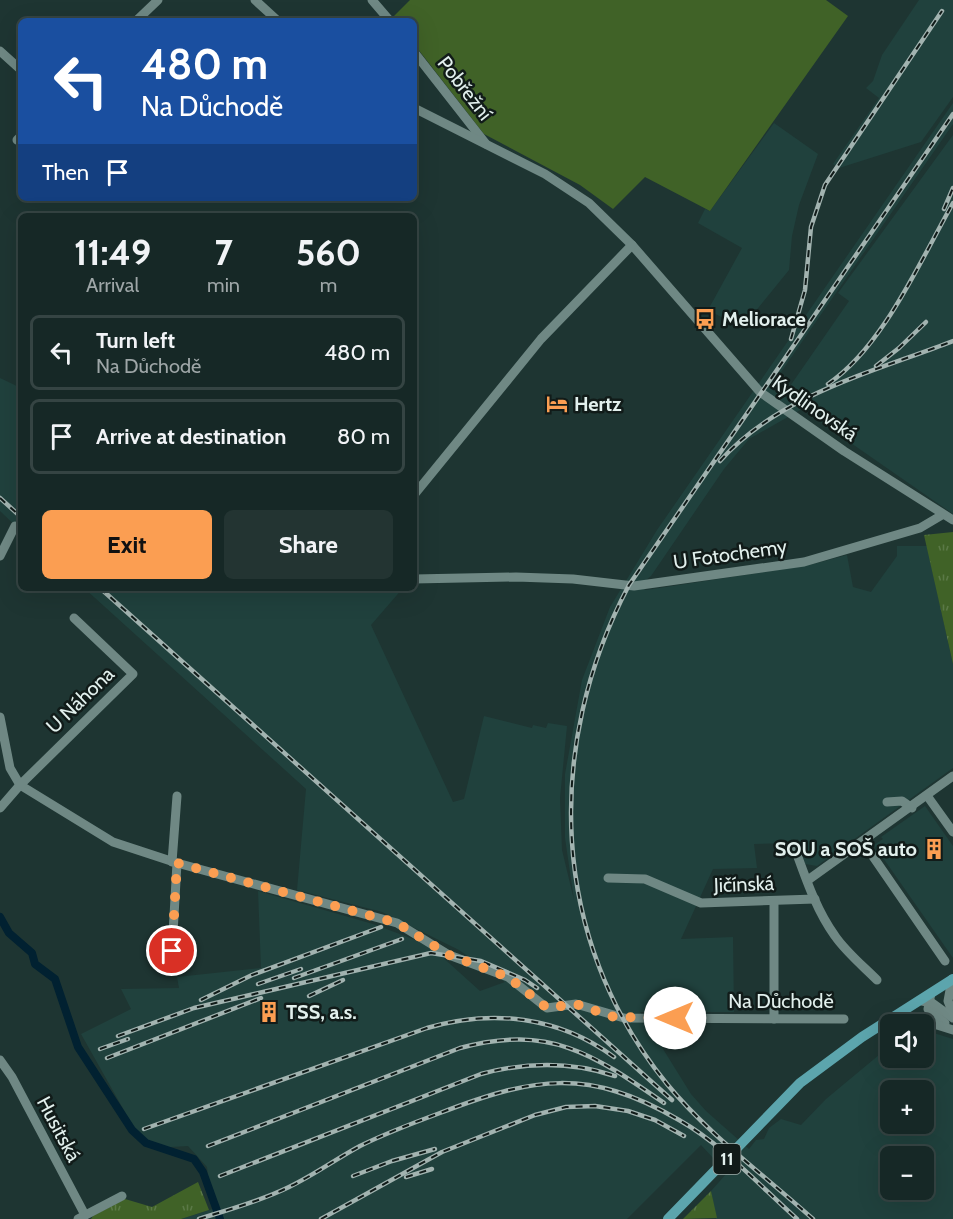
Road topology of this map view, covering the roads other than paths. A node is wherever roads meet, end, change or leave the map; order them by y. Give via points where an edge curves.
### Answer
1 (158, 0) edge
2 (255, 0) edge
3 (372, 0) edge
4 (139, 18) edge
5 (275, 18) edge
6 (387, 18) edge
7 (0, 51) edge
8 (417, 56) edge
9 (18, 67) edge
10 (417, 110) edge
11 (488, 146) junction
12 (632, 245) junction
13 (417, 491) edge
14 (942, 514) junction
15 (953, 520) edge
16 (15, 526) dead end
17 (0, 556) edge
18 (417, 579) edge
19 (74, 618) dead end
20 (0, 717) edge
21 (953, 776) edge
22 (20, 785) junction
23 (177, 796) dead end
24 (928, 797) junction
25 (887, 802) dead end
26 (0, 808) edge
27 (912, 808) junction
28 (953, 832) edge
29 (863, 842) junction
30 (794, 846) dead end
31 (175, 862) junction
32 (608, 878) dead end
33 (808, 880) junction
34 (815, 899) junction
35 (774, 902) junction
36 (172, 951) dead end
37 (945, 961) dead end
38 (953, 979) edge
39 (878, 980) dead end
40 (930, 997) junction
41 (898, 1014) edge
42 (953, 1016) edge
43 (774, 1019) junction
44 (844, 1019) dead end
45 (934, 1024) edge
46 (880, 1026) edge
47 (953, 1029) edge
48 (0, 1060) edge
49 (122, 1196) dead end
50 (81, 1217) edge
51 (668, 1219) edge

1 - 4 street
2 - 5 street
3 - 6 street
7 - 9 street
8 - 11 street, Pobřežní
10 - 11 street, Kydlinovská
11 - 12 street, Kydlinovská via 575,193
12 - 13 street via 541,339
12 - 14 street, Kydlinovská via 760,393
14 - 15 street, Kydlinovská
14 - 18 street, U Fotochemy via 920,528 804,562 634,586 516,577
16 - 17 street
19 - 22 street, U Náhona via 133,674
20 - 22 street via 10,768
21 - 24 street
22 - 26 street, U Náhona
22 - 31 street, Na Důchodě via 113,842
23 - 31 street
24 - 27 street
24 - 28 street
25 - 27 street via 903,801
27 - 29 street
29 - 33 street
29 - 37 street
30 - 33 street
31 - 36 street
31 - 43 street, Na Důchodě via 397,923 449,955 508,977 547,1008 576,1004 624,1018
32 - 35 street, Jičínská via 645,879 701,903
33 - 34 street
34 - 35 street, Jičínská
34 - 39 street via 835,937
35 - 43 street
38 - 40 main road, 11
38 - 42 street via 948,1001
40 - 41 main road, 11
40 - 42 street
40 - 47 street via 929,1012
43 - 44 street, Na Důchodě
45 - 47 street
46 - 51 main road, 11 via 818,1069
48 - 50 street, Husitská
49 - 50 street, Husitská

